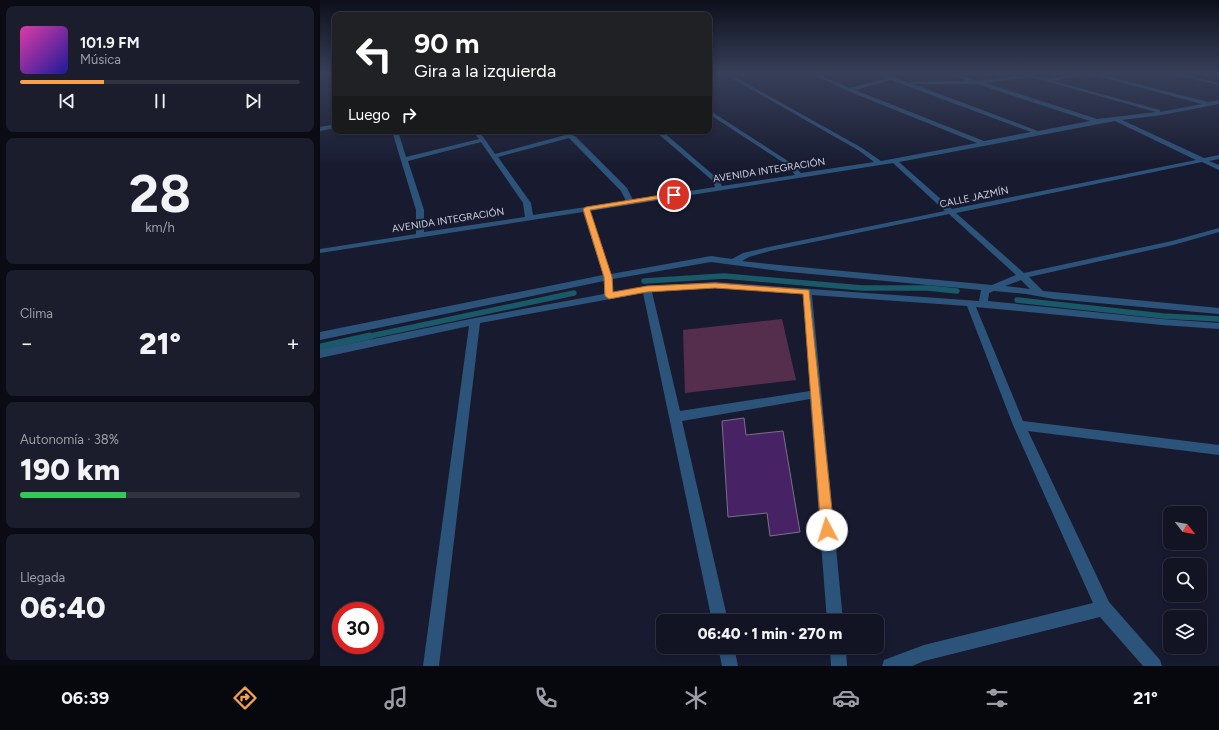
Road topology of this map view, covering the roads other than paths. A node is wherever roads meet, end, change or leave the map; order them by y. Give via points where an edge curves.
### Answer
1 (780, 104) edge
2 (885, 104) edge
3 (961, 104) edge
4 (1046, 104) edge
5 (1134, 104) edge
6 (1210, 104) edge
7 (1162, 112) junction
8 (712, 114) edge
9 (1116, 119) junction
10 (1097, 121) junction
11 (332, 127) edge
12 (320, 129) edge
13 (1038, 133) junction
14 (396, 134) edge
15 (478, 134) edge
16 (662, 134) edge
17 (482, 140) junction
18 (985, 144) junction
19 (495, 156) junction
20 (1219, 157) edge
21 (403, 160) junction
22 (1204, 160) junction
23 (894, 161) junction
24 (880, 163) junction
25 (1219, 168) edge
26 (799, 175) junction
27 (719, 188) junction
28 (630, 202) junction
29 (586, 209) junction
30 (951, 212) junction
31 (530, 217) junction
32 (1219, 230) edge
33 (420, 234) junction
34 (320, 251) edge
35 (735, 261) junction
36 (1022, 276) junction
37 (608, 277) junction
38 (993, 288) junction
39 (647, 289) junction
40 (806, 292) junction
41 (1040, 294) junction
42 (609, 296) junction
43 (976, 304) junction
44 (1219, 311) edge
45 (474, 321) junction
46 (1219, 326) edge
47 (320, 336) edge
48 (320, 354) edge
49 (816, 394) junction
50 (675, 417) junction
51 (1019, 425) junction
52 (1219, 450) edge
53 (1103, 608) junction
54 (718, 614) edge
55 (834, 614) edge
56 (727, 654) edge
57 (838, 654) edge
58 (431, 666) edge
59 (730, 666) edge
60 (839, 666) edge
61 (890, 666) edge
62 (1154, 666) edge

1 - 24 street
2 - 18 street
3 - 13 street
4 - 10 street
5 - 7 street
6 - 7 street, AVENIDA INTEGRACIÓN
7 - 9 street, AVENIDA INTEGRACIÓN
8 - 26 street via 788,164
9 - 10 street, AVENIDA INTEGRACIÓN
9 - 22 street
10 - 13 street, AVENIDA INTEGRACIÓN
11 - 12 street
13 - 18 street, AVENIDA INTEGRACIÓN
14 - 21 street
15 - 17 street
16 - 27 street via 716,180
17 - 19 street
17 - 21 street
18 - 23 street, AVENIDA INTEGRACIÓN
19 - 28 street via 569,136 576,139 624,190
19 - 31 street via 527,202
20 - 22 street, CALLE JAZMÍN
21 - 33 street via 420,210
22 - 25 street
22 - 30 street, CALLE JAZMÍN
23 - 24 street, AVENIDA INTEGRACIÓN
23 - 30 street
24 - 26 street, AVENIDA INTEGRACIÓN
26 - 27 street, AVENIDA INTEGRACIÓN
27 - 28 street, AVENIDA INTEGRACIÓN
28 - 29 street, AVENIDA INTEGRACIÓN
29 - 31 street, AVENIDA INTEGRACIÓN
29 - 37 street
30 - 35 street, CALLE JAZMÍN via 769,249
30 - 36 street
31 - 33 street, AVENIDA INTEGRACIÓN
32 - 36 street via 1173,243
33 - 34 street, AVENIDA INTEGRACIÓN
35 - 37 street via 711,259
35 - 38 street via 779,268
36 - 38 street
36 - 41 street
37 - 42 street
37 - 47 street
38 - 41 street
38 - 43 street via 985,291
39 - 40 street via 715,285
39 - 42 street
39 - 50 street
40 - 43 street
40 - 49 street
41 - 44 street
42 - 45 street
43 - 46 street
43 - 51 street
45 - 48 street
45 - 58 street
49 - 50 street
49 - 55 street
50 - 54 street
51 - 52 street
51 - 53 street
53 - 61 street via 924,653
53 - 62 street
56 - 59 street
57 - 60 street

